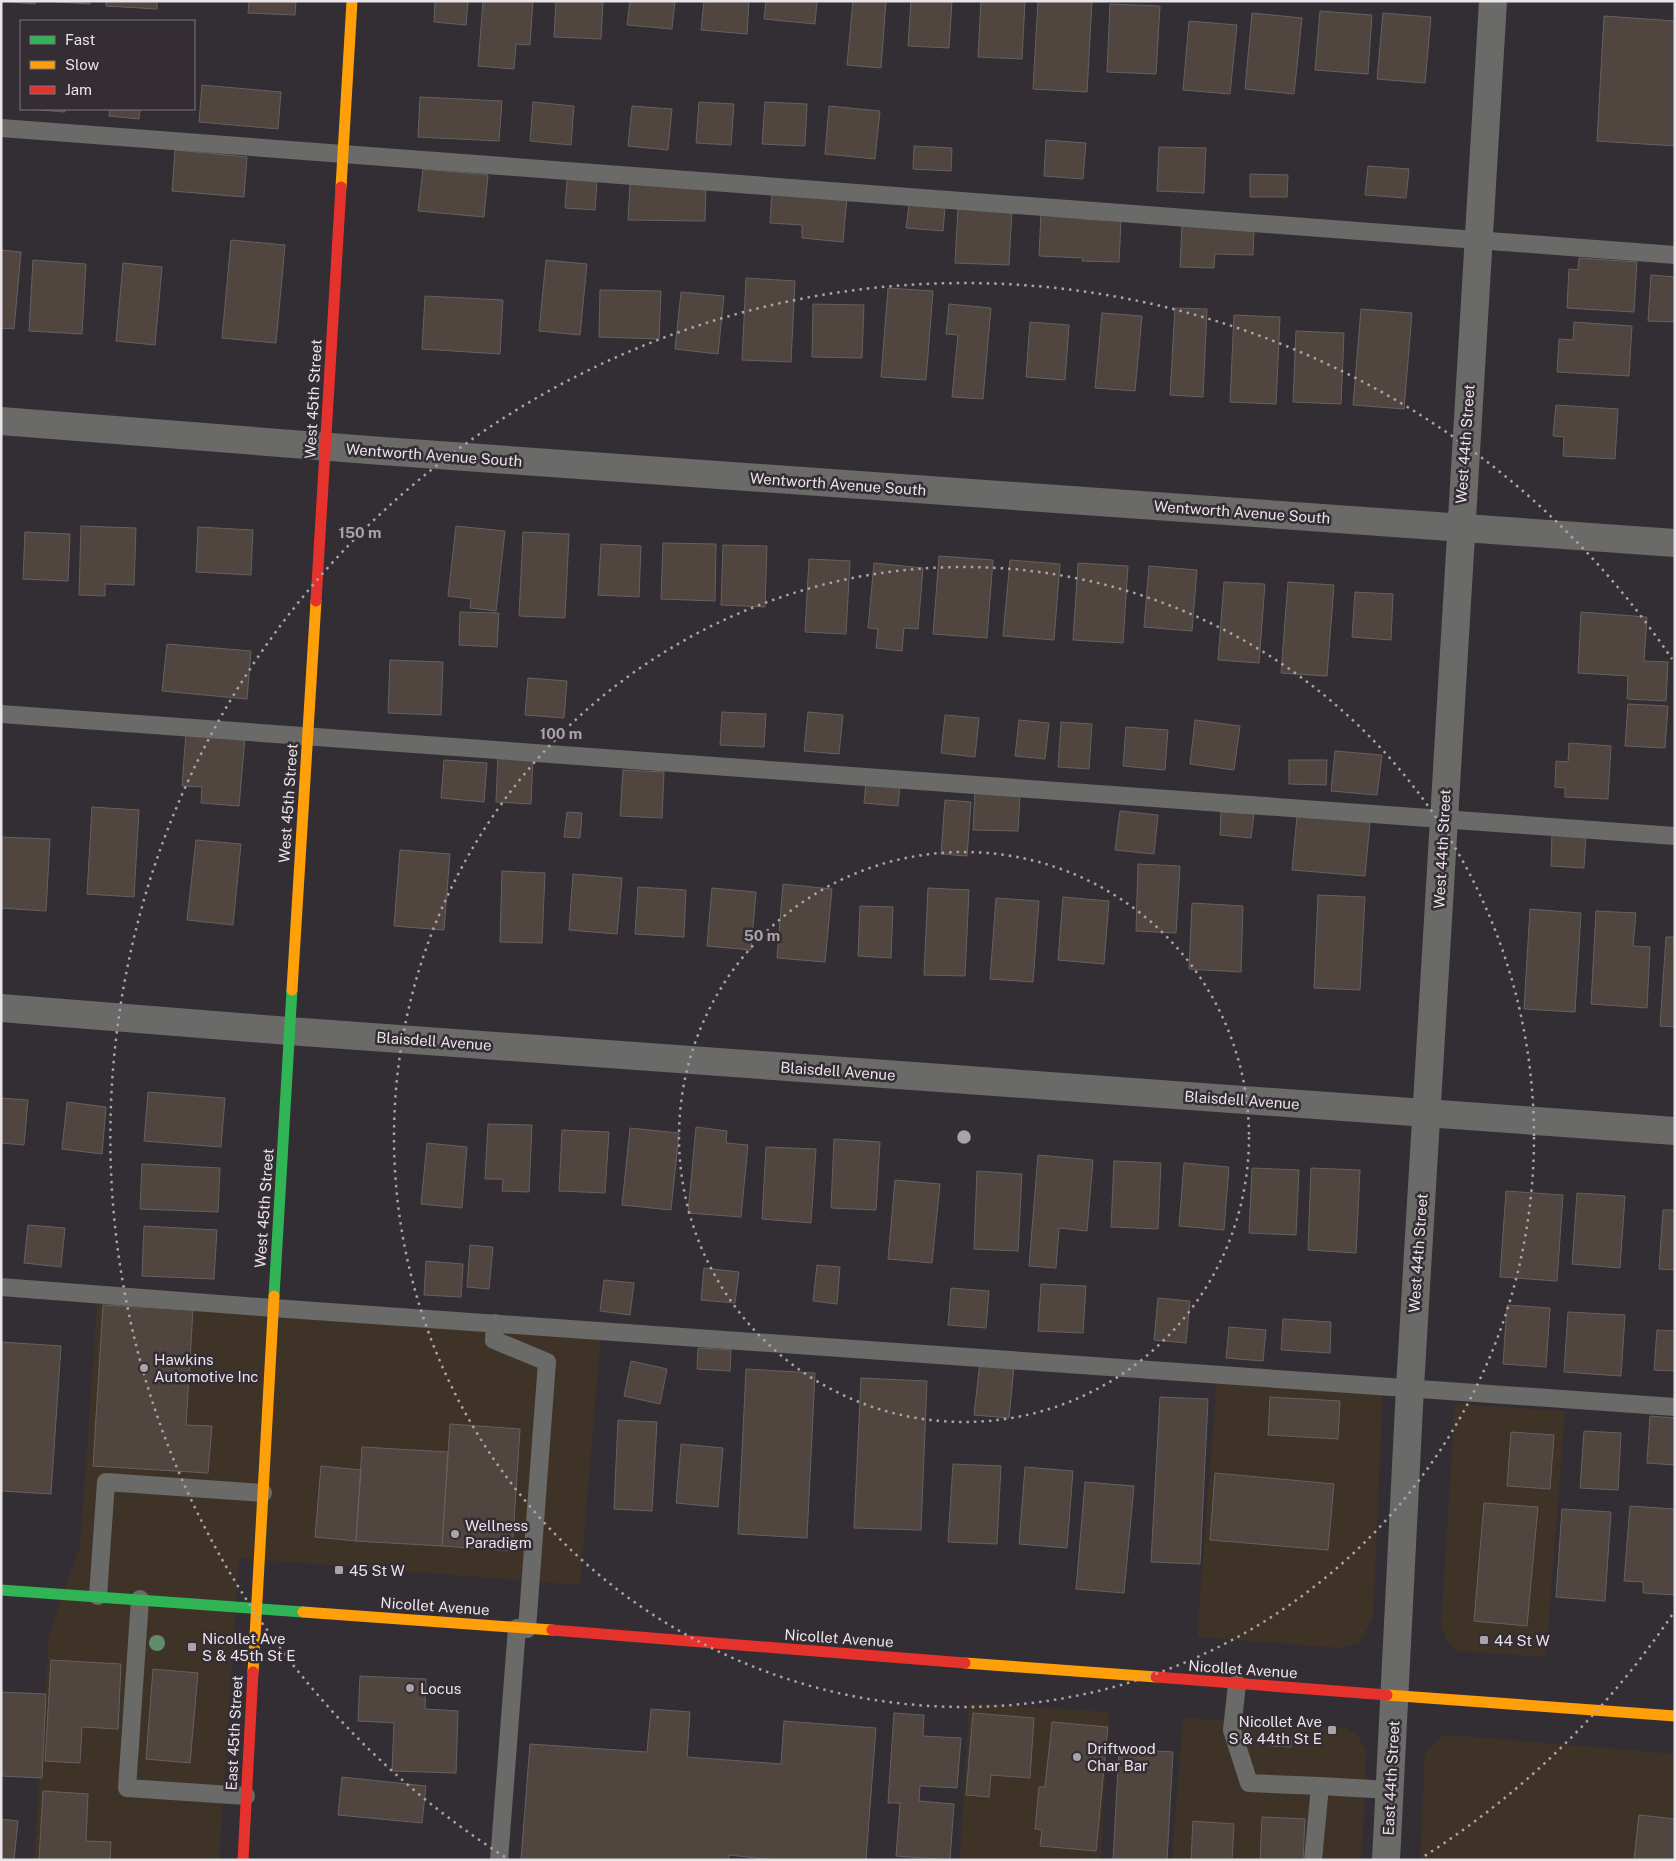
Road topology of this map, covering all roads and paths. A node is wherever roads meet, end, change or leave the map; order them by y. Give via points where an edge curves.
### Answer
1 (352, 1) edge
2 (1493, 1) edge
3 (1, 128) edge
4 (342, 154) junction
5 (1478, 241) junction
6 (1675, 255) edge
7 (1, 420) edge
8 (325, 447) junction
9 (1460, 528) junction
10 (1675, 543) edge
11 (1, 714) edge
12 (307, 737) junction
13 (1444, 819) junction
14 (1675, 836) edge
15 (1, 1008) edge
16 (289, 1031) junction
17 (1427, 1114) junction
18 (1675, 1131) edge
19 (1, 1287) edge
20 (272, 1308) junction
21 (495, 1323) junction
22 (1410, 1387) junction
23 (1675, 1407) edge
24 (263, 1493) junction
25 (1, 1590) edge
26 (98, 1596) junction
27 (140, 1599) junction
28 (257, 1607) junction
29 (522, 1628) junction
30 (1237, 1684) junction
31 (1396, 1696) junction
32 (1675, 1716) edge
33 (1320, 1786) junction
34 (1390, 1790) junction
35 (246, 1796) junction
36 (243, 1860) edge
37 (499, 1860) edge
38 (1313, 1860) edge
39 (1386, 1860) edge

1 - 4 street, West 45th Street
2 - 5 street, West 44th Street
3 - 4 lane
4 - 5 lane
4 - 8 street, West 45th Street
5 - 6 lane
5 - 9 street, West 44th Street
7 - 8 street, Wentworth Avenue South
8 - 9 street, Wentworth Avenue South
8 - 12 street, West 45th Street
9 - 10 street, Wentworth Avenue South
9 - 13 street, West 44th Street
11 - 12 lane
12 - 13 lane
12 - 16 street, West 45th Street
13 - 14 lane
13 - 17 street, West 44th Street
15 - 16 street, Blaisdell Avenue
16 - 17 street, Blaisdell Avenue
16 - 20 street, West 45th Street
17 - 18 street, Blaisdell Avenue
17 - 22 street, West 44th Street
19 - 20 lane
20 - 21 lane
20 - 24 street, West 45th Street
21 - 22 lane
21 - 29 lane via 494,1340 547,1362
22 - 23 lane
22 - 31 street, West 44th Street
24 - 26 lane via 106,1482
24 - 28 street, West 45th Street
25 - 26 street, Nicollet Avenue
26 - 27 street, Nicollet Avenue
27 - 28 street, Nicollet Avenue
27 - 35 lane via 127,1788
28 - 29 street, Nicollet Avenue
28 - 35 street, East 45th Street
29 - 30 street, Nicollet Avenue
29 - 37 lane
30 - 31 street, Nicollet Avenue
30 - 33 lane via 1232,1730 1249,1783
31 - 32 street, Nicollet Avenue
31 - 34 street, East 44th Street
33 - 34 lane
33 - 38 lane
34 - 39 street, East 44th Street
35 - 36 street, East 45th Street

